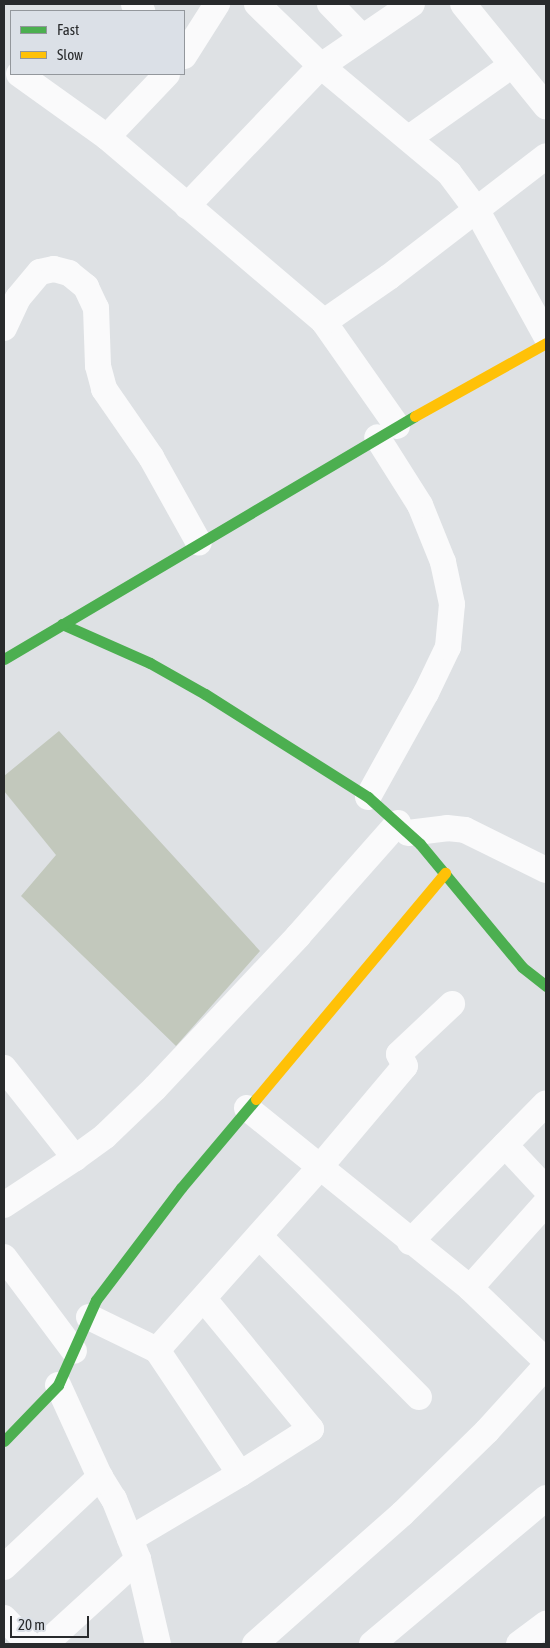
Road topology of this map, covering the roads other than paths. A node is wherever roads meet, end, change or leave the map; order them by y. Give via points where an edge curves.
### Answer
1 (217, 4) edge
2 (257, 4) edge
3 (330, 4) edge
4 (412, 4) edge
5 (463, 4) edge
6 (360, 36) junction
7 (185, 52) edge
8 (512, 65) junction
9 (321, 66) junction
10 (20, 75) edge
11 (166, 75) edge
12 (546, 106) edge
13 (107, 137) junction
14 (409, 138) junction
15 (546, 156) edge
16 (187, 206) junction
17 (476, 209) junction
18 (324, 322) junction
19 (4, 328) edge
20 (546, 336) edge
21 (546, 343) edge
22 (387, 431) junction
23 (199, 543) junction
24 (62, 624) junction
25 (4, 659) edge
26 (368, 796) junction
27 (403, 828) junction
28 (546, 870) edge
29 (445, 873) junction
30 (546, 986) edge
31 (452, 1004) dead end
32 (4, 1068) edge
33 (546, 1103) edge
34 (247, 1108) junction
35 (505, 1145) junction
36 (74, 1158) junction
37 (320, 1168) junction
38 (546, 1189) edge
39 (546, 1203) edge
40 (4, 1205) edge
41 (259, 1236) junction
42 (410, 1242) junction
43 (4, 1257) edge
44 (470, 1288) junction
45 (204, 1299) junction
46 (88, 1317) junction
47 (158, 1350) junction
48 (74, 1351) junction
49 (546, 1361) edge
50 (546, 1366) edge
51 (58, 1385) junction
52 (419, 1397) dead end
53 (4, 1441) edge
54 (240, 1474) junction
55 (100, 1477) junction
56 (546, 1498) edge
57 (134, 1549) junction
58 (4, 1567) edge
59 (4, 1618) edge
60 (546, 1624) edge
61 (29, 1644) edge
62 (45, 1644) edge
63 (158, 1644) edge
64 (255, 1644) edge
65 (372, 1644) edge
66 (519, 1644) edge

1 - 7 street
2 - 9 street
3 - 6 street
4 - 6 street
5 - 8 street
6 - 9 street
8 - 12 street
8 - 14 street
9 - 14 street
9 - 16 street
10 - 13 street
11 - 13 street
13 - 16 street
14 - 17 street via 449,173
15 - 17 street
16 - 18 street
17 - 18 street via 389,277
17 - 20 street
18 - 22 street
19 - 23 street via 18,298 40,272 54,269 69,273 86,287 96,308 98,366 104,389 151,457
21 - 22 street
22 - 23 street
22 - 26 street via 443,562 452,604 448,646 426,693
23 - 24 street
24 - 25 street
24 - 26 street via 150,663
26 - 27 street
27 - 28 street via 465,830
27 - 29 street
27 - 36 street via 155,1088 105,1136
29 - 30 street via 522,967
29 - 34 street
31 - 37 street via 399,1054 405,1066
32 - 36 street
33 - 35 street
34 - 37 street
34 - 46 street via 175,1196 96,1300
35 - 38 street
35 - 42 street
36 - 40 street
37 - 41 street
37 - 42 street
39 - 44 street
41 - 45 street
41 - 52 street
42 - 44 street
43 - 48 street
44 - 49 street
45 - 47 street
45 - 54 street via 311,1429
46 - 47 street
46 - 48 street
47 - 54 street
48 - 51 street
50 - 64 street via 487,1431 402,1514
51 - 53 street
51 - 55 street
54 - 57 street
55 - 57 street via 114,1499
55 - 58 street
56 - 65 street
57 - 62 street
57 - 63 street
59 - 61 street
60 - 66 street

